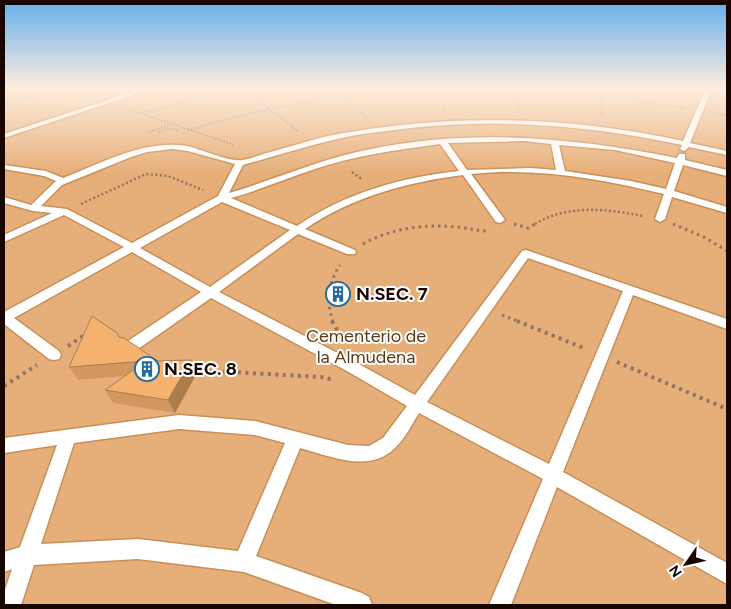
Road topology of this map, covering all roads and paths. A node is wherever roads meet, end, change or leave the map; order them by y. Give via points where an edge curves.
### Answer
1 (63, 116) edge
2 (150, 116) edge
3 (237, 116) edge
4 (280, 116) edge
5 (602, 116) edge
6 (697, 116) edge
7 (602, 120) dead end
8 (188, 130) junction
9 (301, 132) dead end
10 (4, 136) edge
11 (442, 141) junction
12 (556, 142) junction
13 (237, 146) dead end
14 (683, 152) junction
15 (727, 153) edge
16 (695, 155) dead end
17 (335, 160) junction
18 (240, 163) junction
19 (4, 167) edge
20 (464, 172) junction
21 (561, 173) junction
22 (727, 173) edge
23 (63, 181) junction
24 (377, 190) junction
25 (669, 192) junction
26 (222, 198) junction
27 (4, 200) edge
28 (33, 208) junction
29 (727, 210) edge
30 (64, 211) junction
31 (660, 219) junction
32 (500, 220) junction
33 (297, 230) junction
34 (4, 239) edge
35 (132, 247) junction
36 (727, 251) edge
37 (351, 252) junction
38 (629, 291) junction
39 (210, 292) junction
40 (4, 317) edge
41 (727, 324) edge
42 (90, 332) edge
43 (133, 345) edge
44 (348, 346) dead end
45 (54, 355) junction
46 (188, 370) edge
47 (336, 381) dead end
48 (4, 386) edge
49 (418, 405) junction
50 (69, 435) junction
51 (296, 438) junction
52 (4, 445) edge
53 (554, 476) junction
54 (26, 555) junction
55 (4, 562) edge
56 (244, 562) junction
57 (727, 574) edge
58 (10, 605) edge
59 (360, 605) edge
60 (500, 605) edge

1 - 10 lane
2 - 8 path
3 - 8 path
4 - 9 path
5 - 7 path
6 - 14 lane
8 - 13 path
11 - 12 lane via 494,138
11 - 17 lane via 388,148
11 - 20 lane
12 - 14 lane
12 - 21 lane
14 - 15 lane
14 - 16 lane
14 - 18 lane via 582,126 458,121 343,135
14 - 22 lane
14 - 25 lane
17 - 24 path
17 - 26 lane
18 - 23 lane via 188,149 164,147 128,155
18 - 26 lane
19 - 23 lane via 46,174
20 - 21 lane
20 - 24 lane
20 - 32 lane
21 - 25 lane
23 - 28 lane
24 - 33 lane via 336,207
25 - 29 lane
25 - 31 lane
26 - 30 path via 152,173
26 - 33 lane
26 - 35 lane
27 - 28 lane
28 - 30 lane
30 - 34 lane
30 - 35 lane
31 - 32 path via 597,210 564,213 528,228
31 - 36 path via 704,237
32 - 37 path via 489,231 428,226 399,230
33 - 37 lane
33 - 39 lane
35 - 39 lane
35 - 40 lane
37 - 44 path via 337,269 328,295 331,320
38 - 41 lane
38 - 49 lane via 526,254
38 - 53 lane
39 - 43 lane
39 - 49 lane
40 - 45 lane
42 - 45 path
45 - 48 path
46 - 47 path via 321,377
49 - 51 lane via 389,443 371,454 348,454
49 - 53 lane
50 - 51 lane via 179,422 255,428
50 - 52 lane
50 - 54 lane
51 - 56 lane
53 - 57 lane
53 - 60 lane
54 - 55 lane
54 - 56 lane via 138,549
54 - 58 lane
56 - 59 lane

